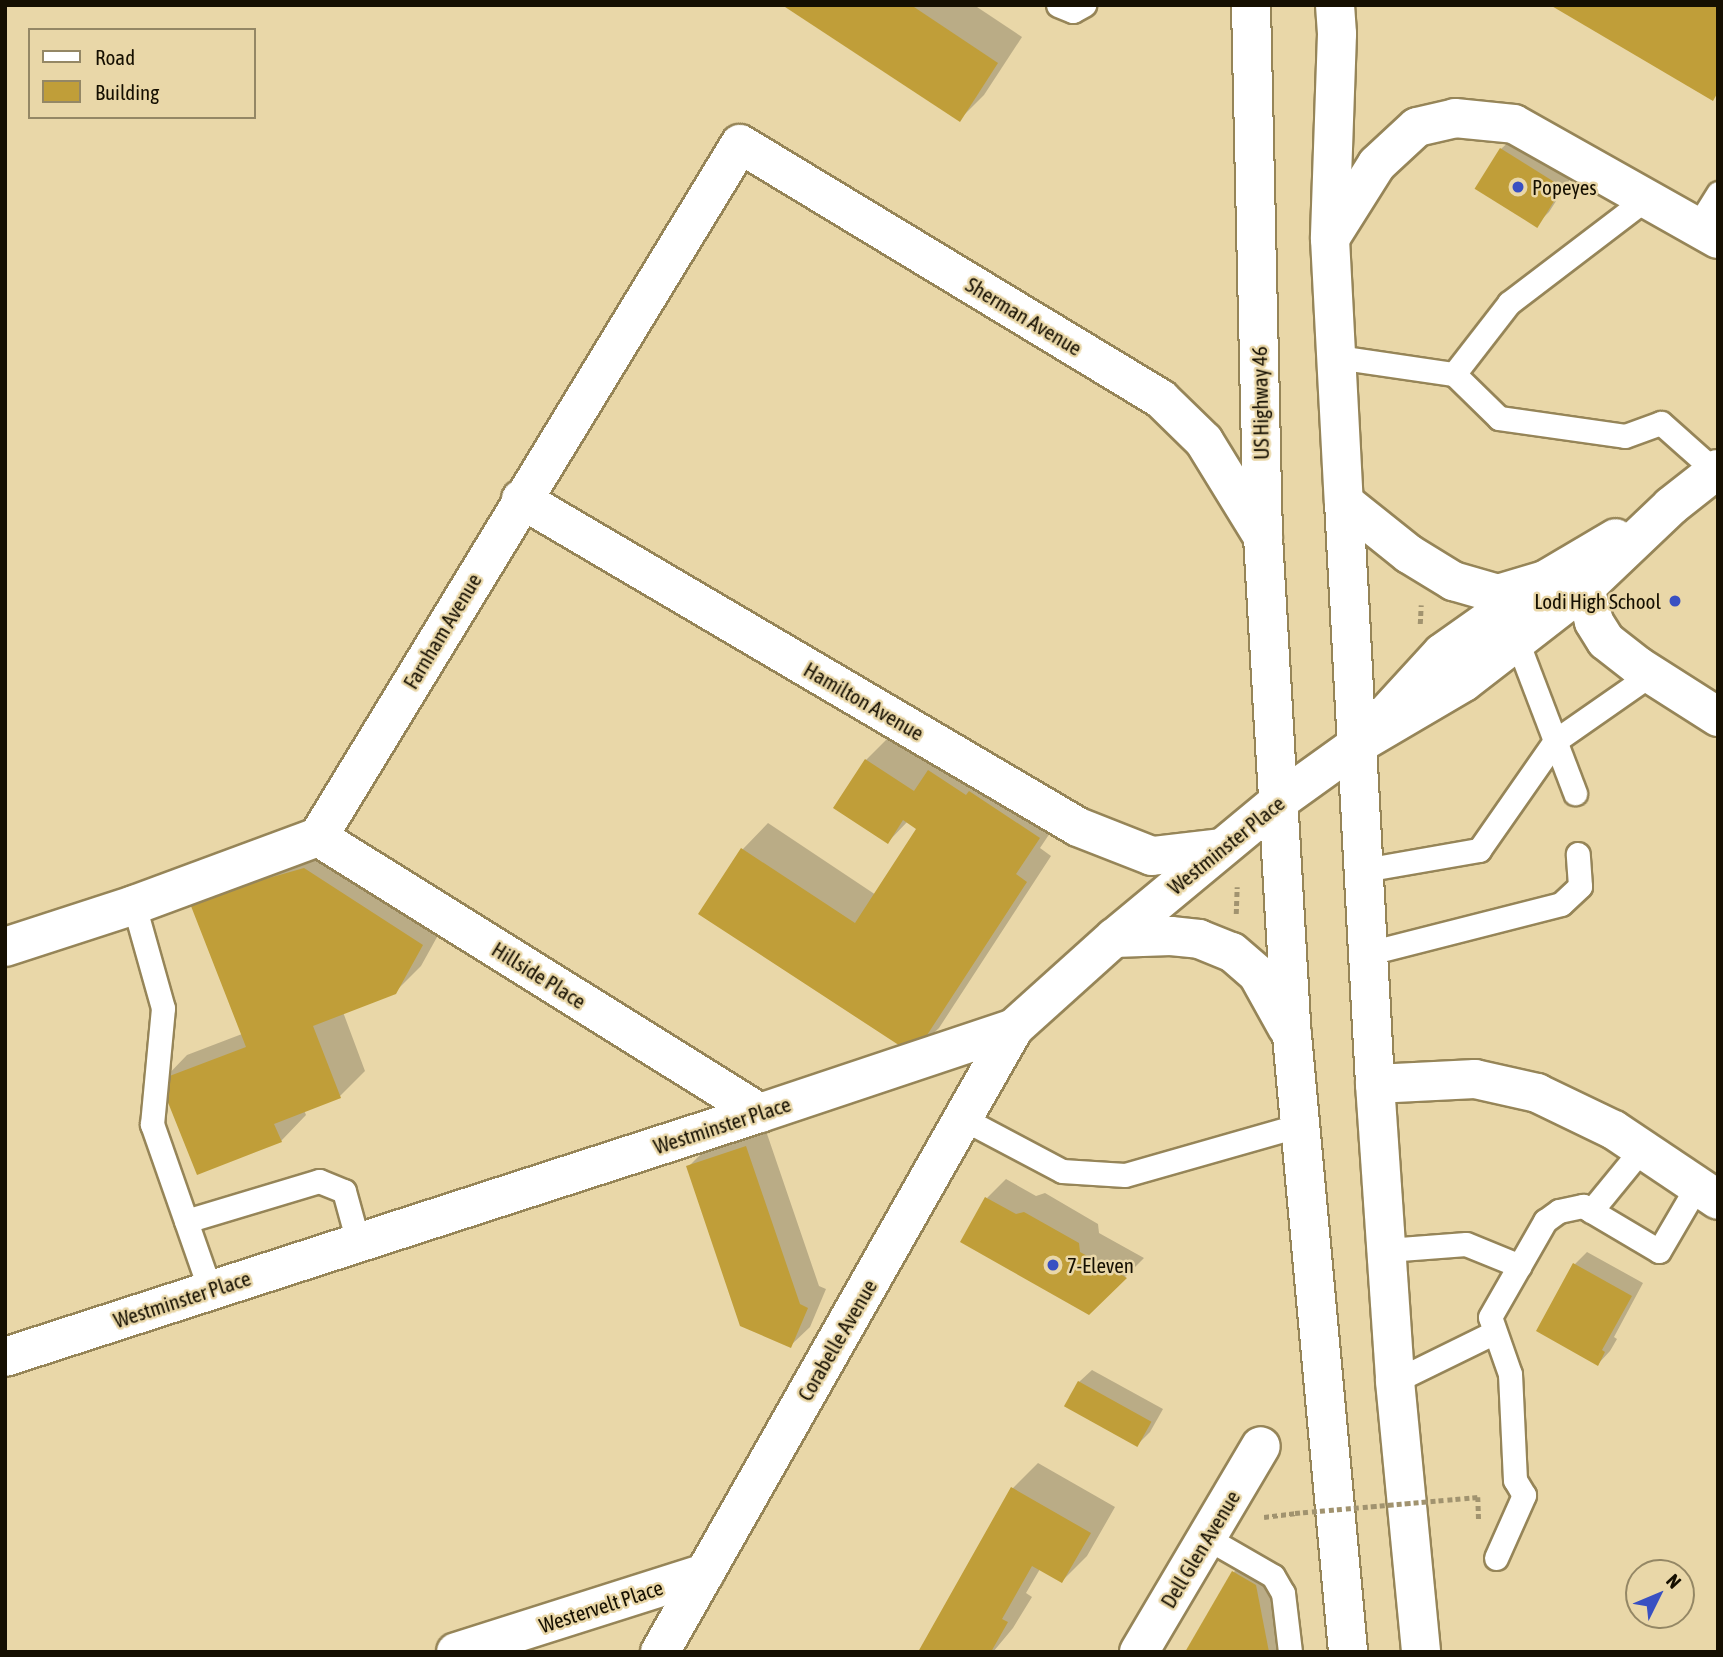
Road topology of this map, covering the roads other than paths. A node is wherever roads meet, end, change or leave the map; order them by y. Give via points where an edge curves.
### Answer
1 (1058, 5) edge
2 (1084, 5) edge
3 (1251, 5) edge
4 (1338, 15) edge
5 (740, 144) joint
6 (1718, 193) edge
7 (1647, 198) junction
8 (1707, 233) edge
9 (1330, 239) junction
10 (1337, 357) junction
11 (1454, 374) junction
12 (1716, 470) edge
13 (521, 499) junction
14 (1344, 502) junction
15 (1671, 506) junction
16 (1263, 537) junction
17 (1545, 580) junction
18 (1585, 589) junction
19 (1517, 641) junction
20 (1651, 674) junction
21 (1718, 717) edge
22 (1555, 741) junction
23 (1357, 745) junction
24 (1575, 793) dead end
25 (1279, 801) junction
26 (318, 836) junction
27 (1222, 848) junction
28 (1578, 854) dead end
29 (1364, 870) junction
30 (134, 905) junction
31 (1114, 938) junction
32 (5, 947) edge
33 (1368, 953) junction
34 (1014, 1028) junction
35 (1292, 1035) junction
36 (1375, 1084) junction
37 (760, 1113) junction
38 (962, 1118) junction
39 (1300, 1125) junction
40 (1641, 1150) junction
41 (1708, 1193) edge
42 (1591, 1211) junction
43 (186, 1221) junction
44 (358, 1242) junction
45 (1387, 1250) junction
46 (1520, 1266) junction
47 (210, 1290) junction
48 (1495, 1332) junction
49 (5, 1357) edge
50 (1395, 1381) junction
51 (1261, 1446) dead end
52 (1207, 1538) junction
53 (1496, 1558) dead end
54 (705, 1573) junction
55 (456, 1652) edge
56 (660, 1652) edge
57 (1139, 1652) edge
58 (1290, 1652) edge
59 (1348, 1652) edge
60 (1421, 1652) edge

1 - 2 lane via 1073,11
3 - 16 main road, US Highway 46
4 - 9 main road
5 - 13 main road, Farnham Avenue
5 - 16 main road, Sherman Avenue via 1161,399 1204,441
6 - 8 lane
7 - 8 main road
7 - 9 main road via 1514,124 1455,118 1417,127 1377,164
7 - 11 lane via 1509,303
9 - 10 main road
10 - 11 lane
10 - 14 main road
11 - 12 lane via 1499,418 1625,436 1661,423
12 - 15 main road, Westminster Place
13 - 26 main road, Farnham Avenue
13 - 27 main road, Hamilton Avenue via 1078,827 1152,856
14 - 17 main road via 1409,554 1452,581 1498,594
14 - 23 main road
15 - 17 main road, Westminster Place
15 - 18 main road, Westminster Place
16 - 25 main road, US Highway 46
17 - 23 main road, Westminster Place via 1442,653
18 - 19 main road, Westminster Place
18 - 20 main road via 1594,622 1606,641
19 - 22 lane
19 - 23 main road, Westminster Place via 1464,682
20 - 21 main road
20 - 22 lane
22 - 24 lane
22 - 29 lane via 1479,850
23 - 25 main road, Westminster Place
23 - 29 main road
25 - 27 main road, Westminster Place
25 - 35 main road, US Highway 46
26 - 30 main road
26 - 37 main road, Hillside Place
27 - 31 main road, Westminster Place
28 - 33 lane via 1580,886 1561,904
29 - 33 main road
30 - 32 main road
30 - 43 lane via 163,1008 152,1124
31 - 34 main road, Westminster Place
31 - 35 main road via 1190,938 1232,952 1258,975
33 - 36 main road
34 - 37 main road, Westminster Place
34 - 38 main road, Corabelle Avenue
35 - 39 main road, US Highway 46
36 - 40 main road via 1475,1079 1537,1093 1614,1130
36 - 45 main road
37 - 44 main road, Westminster Place
38 - 39 lane via 1062,1171 1125,1175
38 - 54 main road, Corabelle Avenue
39 - 59 main road, US Highway 46
40 - 41 main road
40 - 42 lane
41 - 42 lane via 1659,1251
42 - 46 lane via 1583,1206 1559,1211 1545,1221
43 - 44 lane via 319,1181 344,1191
43 - 47 lane
44 - 47 main road, Westminster Place
45 - 46 lane via 1466,1244
45 - 50 main road
46 - 48 lane via 1490,1317
47 - 49 main road, Westminster Place
48 - 50 lane
48 - 53 lane via 1510,1374 1515,1480 1524,1495
50 - 60 main road
51 - 52 main road, Dell Glen Avenue
52 - 57 main road, Dell Glen Avenue
52 - 58 lane via 1273,1576 1283,1593
54 - 55 main road, Westervelt Place
54 - 56 main road, Corabelle Avenue

